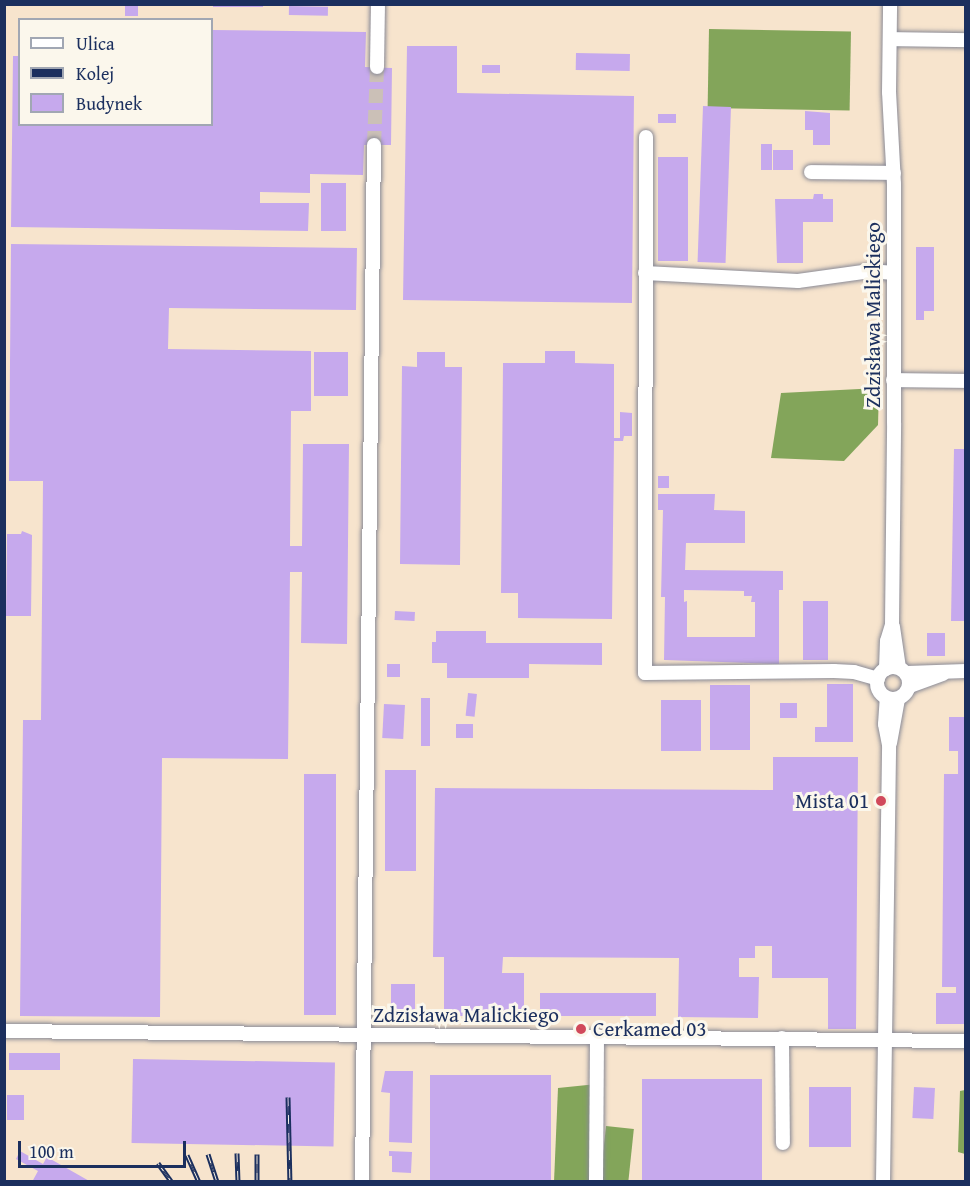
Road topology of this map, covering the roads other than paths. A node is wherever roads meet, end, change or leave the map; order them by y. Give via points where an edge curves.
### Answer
1 (378, 4) edge
2 (890, 4) edge
3 (890, 39) junction
4 (966, 40) edge
5 (377, 67) tunnel mouth
6 (646, 137) dead end
7 (374, 145) tunnel mouth
8 (811, 172) dead end
9 (894, 173) junction
10 (645, 273) junction
11 (894, 273) junction
12 (893, 380) junction
13 (966, 381) edge
14 (966, 672) edge
15 (896, 675) junction
16 (892, 699) junction
17 (4, 1030) edge
18 (364, 1034) junction
19 (597, 1036) junction
20 (783, 1038) junction
21 (886, 1040) junction
22 (966, 1041) edge
23 (783, 1143) dead end
24 (362, 1182) edge
25 (596, 1182) edge
26 (884, 1182) edge

1 - 5 street
2 - 3 street, Zdzisława Malickiego
3 - 4 street
3 - 9 street, Zdzisława Malickiego
6 - 10 street
7 - 18 street
8 - 9 street
9 - 11 street, Zdzisława Malickiego
10 - 11 street via 798,281 870,271
10 - 15 street via 645,673 834,671
11 - 12 street, Zdzisława Malickiego
12 - 13 street
12 - 15 street, Zdzisława Malickiego via 892,625 887,641
14 - 15 street
15 - 16 street via 906,694
15 - 16 street via 880,692
16 - 21 street
17 - 18 street
18 - 19 street, Zdzisława Malickiego
18 - 24 street, Zdzisława Malickiego
19 - 20 street, Zdzisława Malickiego
19 - 25 street
20 - 21 street, Zdzisława Malickiego
20 - 23 street
21 - 22 street, Zdzisława Malickiego
21 - 26 street

